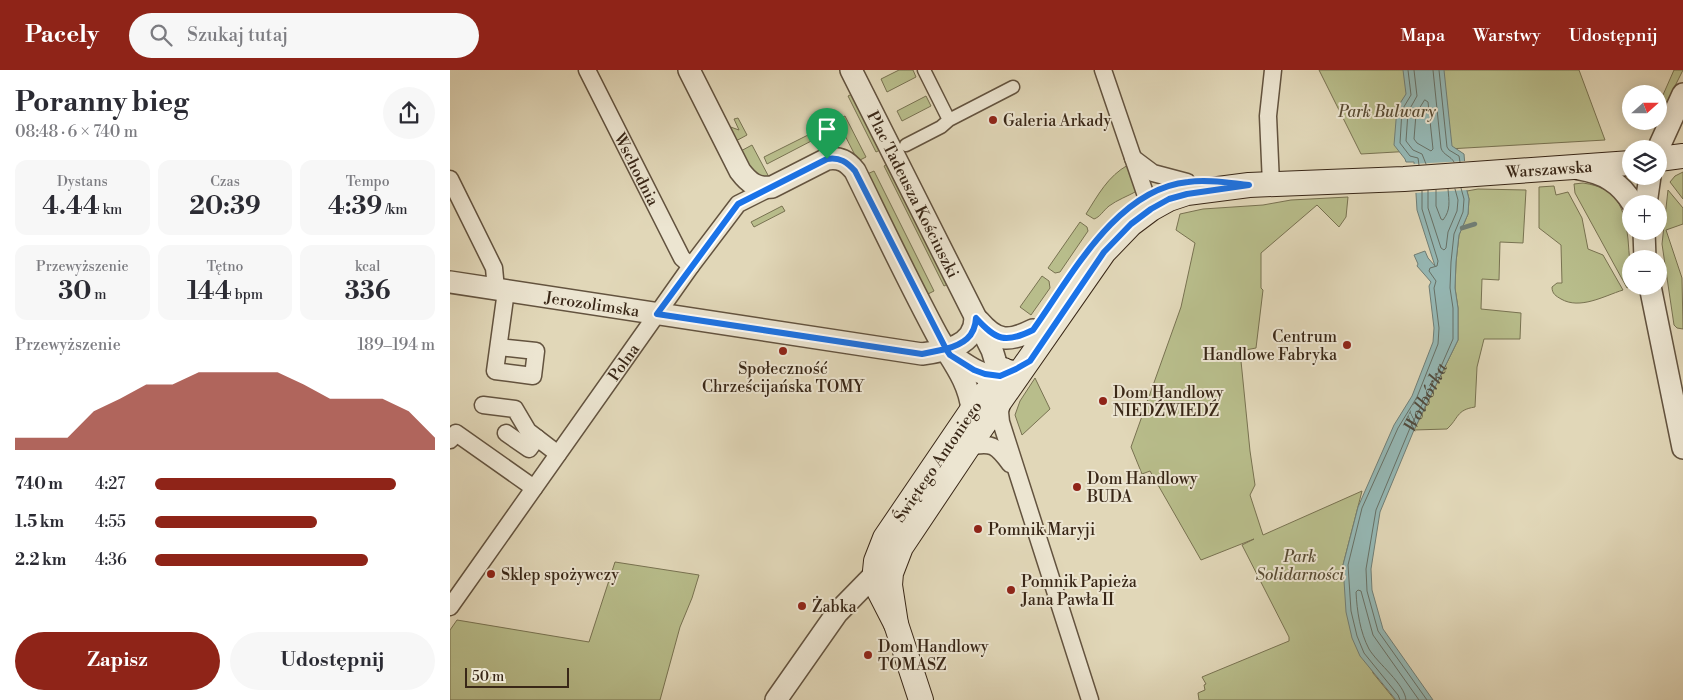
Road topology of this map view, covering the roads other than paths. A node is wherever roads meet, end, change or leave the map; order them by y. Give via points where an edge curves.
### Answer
1 (587, 70) edge
2 (689, 70) edge
3 (851, 70) edge
4 (924, 70) edge
5 (1103, 70) edge
6 (1273, 70) edge
7 (1013, 87) dead end
8 (1683, 94) edge
9 (949, 120) junction
10 (1662, 140) edge
11 (906, 145) dead end
12 (1683, 156) edge
13 (1132, 157) junction
14 (1667, 158) edge
15 (1622, 163) edge
16 (1571, 168) junction
17 (450, 179) edge
18 (1404, 179) joint
19 (1187, 182) junction
20 (1260, 184) junction
21 (772, 187) junction
22 (1627, 195) edge
23 (1146, 196) junction
24 (691, 266) junction
25 (450, 282) edge
26 (501, 290) junction
27 (1652, 295) edge
28 (657, 314) junction
29 (976, 318) junction
30 (1033, 330) junction
31 (499, 347) dead end
32 (948, 352) junction
33 (1002, 386) junction
34 (483, 404) dead end
35 (977, 418) junction
36 (506, 433) dead end
37 (537, 438) junction
38 (450, 440) edge
39 (968, 447) junction
40 (1683, 448) edge
41 (558, 454) junction
42 (1016, 472) junction
43 (534, 488) junction
44 (893, 542) junction
45 (874, 576) junction
46 (452, 599) edge
47 (842, 606) junction
48 (896, 624) junction
49 (776, 700) edge
50 (922, 700) edge
51 (1090, 700) edge

1 - 24 street, Wschodnia via 682,258
2 - 21 street via 740,171 752,185
3 - 29 street, Plac Tadeusza Kościuszki
4 - 9 street
5 - 13 street
6 - 20 street
7 - 9 street
8 - 10 street
9 - 11 street
12 - 14 main road
13 - 19 street via 1153,173
13 - 23 street
15 - 16 main road, Warszawska
16 - 18 main road, Warszawska
16 - 22 street via 1591,171 1614,181
17 - 26 street via 494,268
18 - 20 main road, Świętego Antoniego
19 - 20 main road, Świętego Antoniego
19 - 23 main road, Świętego Antoniego
20 - 33 main road, Świętego Antoniego via 1169,199 1131,224 1104,252 1030,361
21 - 24 street, Polna via 738,204
21 - 32 street via 827,159 848,163
23 - 30 main road, Świętego Antoniego via 1124,211 1100,236
24 - 28 street, Polna
25 - 26 street, Jerozolimska
26 - 28 street, Jerozolimska
26 - 31 street
27 - 40 street
28 - 32 street, Jerozolimska via 922,354
28 - 41 street, Polna
29 - 30 street, Plac Tadeusza Kościuszki via 988,332 999,337 1019,337
29 - 32 street via 968,339
29 - 33 street, Plac Tadeusza Kościuszki via 992,350
30 - 33 main road, Świętego Antoniego
32 - 33 street
32 - 35 street via 966,384
33 - 35 main road, Świętego Antoniego
33 - 42 street via 1000,422
34 - 37 street via 515,409 528,431
35 - 39 main road, Świętego Antoniego
35 - 44 main road, Świętego Antoniego
36 - 37 street via 529,449
37 - 41 street
38 - 43 street via 456,432
39 - 42 street via 989,444 999,449
39 - 44 main road, Świętego Antoniego
41 - 43 street, Polna
42 - 51 street
43 - 46 street, Polna
44 - 45 main road via 876,561
44 - 47 street, Świętego Antoniego via 864,564 845,593
44 - 48 main road via 890,585
45 - 47 street, Świętego Antoniego
45 - 48 main road
47 - 48 street via 858,600 873,600 885,608
47 - 49 street, Świętego Antoniego
48 - 50 main road

